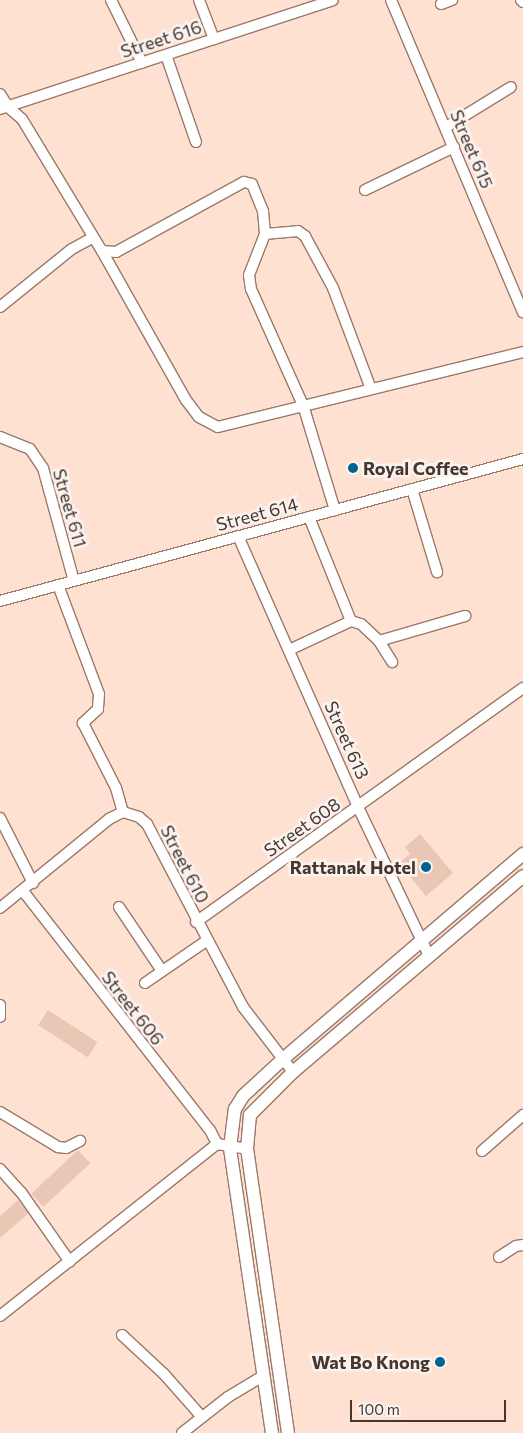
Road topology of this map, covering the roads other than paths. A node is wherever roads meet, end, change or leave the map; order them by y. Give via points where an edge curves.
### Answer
1 (111, 0) edge
2 (199, 0) edge
3 (333, 0) edge
4 (391, 0) edge
5 (452, 0) edge
6 (441, 4) dead end
7 (214, 39) junction
8 (166, 55) junction
9 (142, 63) junction
10 (511, 86) dead end
11 (0, 94) edge
12 (4, 108) edge
13 (446, 127) junction
14 (196, 142) dead end
15 (454, 147) junction
16 (365, 190) dead end
17 (265, 234) junction
18 (92, 238) junction
19 (102, 251) junction
20 (0, 307) edge
21 (523, 312) edge
22 (523, 352) edge
23 (371, 389) junction
24 (303, 405) junction
25 (0, 438) edge
26 (523, 459) edge
27 (412, 489) junction
28 (335, 510) junction
29 (310, 517) junction
30 (238, 536) junction
31 (437, 572) dead end
32 (74, 581) junction
33 (58, 585) junction
34 (0, 601) edge
35 (464, 616) dead end
36 (351, 621) junction
37 (379, 641) junction
38 (289, 650) junction
39 (392, 662) dead end
40 (523, 688) edge
41 (358, 807) junction
42 (123, 812) junction
43 (0, 818) edge
44 (523, 854) edge
45 (523, 876) edge
46 (33, 883) junction
47 (23, 891) junction
48 (119, 907) dead end
49 (0, 908) edge
50 (196, 922) junction
51 (206, 941) junction
52 (421, 941) junction
53 (429, 956) junction
54 (162, 971) junction
55 (145, 983) dead end
56 (0, 1005) edge
57 (0, 1017) edge
58 (283, 1059) junction
59 (293, 1072) junction
60 (0, 1112) edge
61 (523, 1115) edge
62 (80, 1141) dead end
63 (217, 1144) junction
64 (230, 1148) junction
65 (247, 1149) junction
66 (482, 1151) dead end
67 (0, 1169) edge
68 (523, 1245) edge
69 (499, 1257) dead end
70 (70, 1262) junction
71 (0, 1316) edge
72 (122, 1335) dead end
73 (263, 1376) junction
74 (201, 1416) junction
75 (182, 1433) edge
76 (272, 1433) edge
77 (288, 1433) edge

1 - 9 street
2 - 7 street
3 - 7 street, Street 616
4 - 13 street, Street 615
5 - 6 street
7 - 8 street, Street 616
8 - 9 street, Street 616
8 - 14 street
9 - 12 street, Street 616
10 - 13 street
11 - 12 street
12 - 18 street via 22,119
13 - 15 street, Street 615
15 - 16 street
15 - 21 street, Street 615
17 - 19 street via 256,191 252,184 244,182 116,252
17 - 23 street via 298,231 305,236 343,311
17 - 24 street via 249,275 250,289
18 - 19 street
18 - 20 street via 72,249
19 - 24 street via 186,400 208,425 218,428
22 - 23 street
23 - 24 street
24 - 28 street
25 - 32 street, Street 611 via 30,449 43,468
26 - 27 street, Street 614
27 - 28 street, Street 614
27 - 31 street
28 - 29 street, Street 614
29 - 30 street, Street 614
29 - 36 street
30 - 32 street, Street 614
30 - 38 street, Street 613
32 - 33 street, Street 614
33 - 34 street, Street 614
33 - 42 street via 99,694 98,709 83,723 116,788
35 - 37 street
36 - 37 street via 361,624
36 - 38 street
37 - 39 street
38 - 41 street, Street 613
40 - 41 street, Street 608
41 - 50 street, Street 608
41 - 52 street, Street 613
42 - 46 street via 55,861
42 - 50 street, Street 610 via 139,817 146,824
43 - 46 street
44 - 52 main road
45 - 53 main road
46 - 47 street
47 - 49 street
47 - 63 street, Street 606 via 210,1130
48 - 54 street
50 - 51 street, Street 610
51 - 54 street
51 - 58 street, Street 610 via 243,1007
52 - 53 street, Street 613
52 - 58 main road
53 - 59 main road
54 - 55 street
56 - 57 street
58 - 59 street, Street 610
58 - 64 main road via 239,1102 231,1127
59 - 65 main road via 253,1111 247,1129
60 - 62 street via 58,1147 66,1148
61 - 66 street
63 - 64 street
63 - 70 street
64 - 65 street
64 - 73 main road
65 - 77 main road
67 - 70 street via 21,1192
68 - 69 street
70 - 71 street
72 - 74 street via 164,1374
73 - 74 street
73 - 76 main road
74 - 75 street

